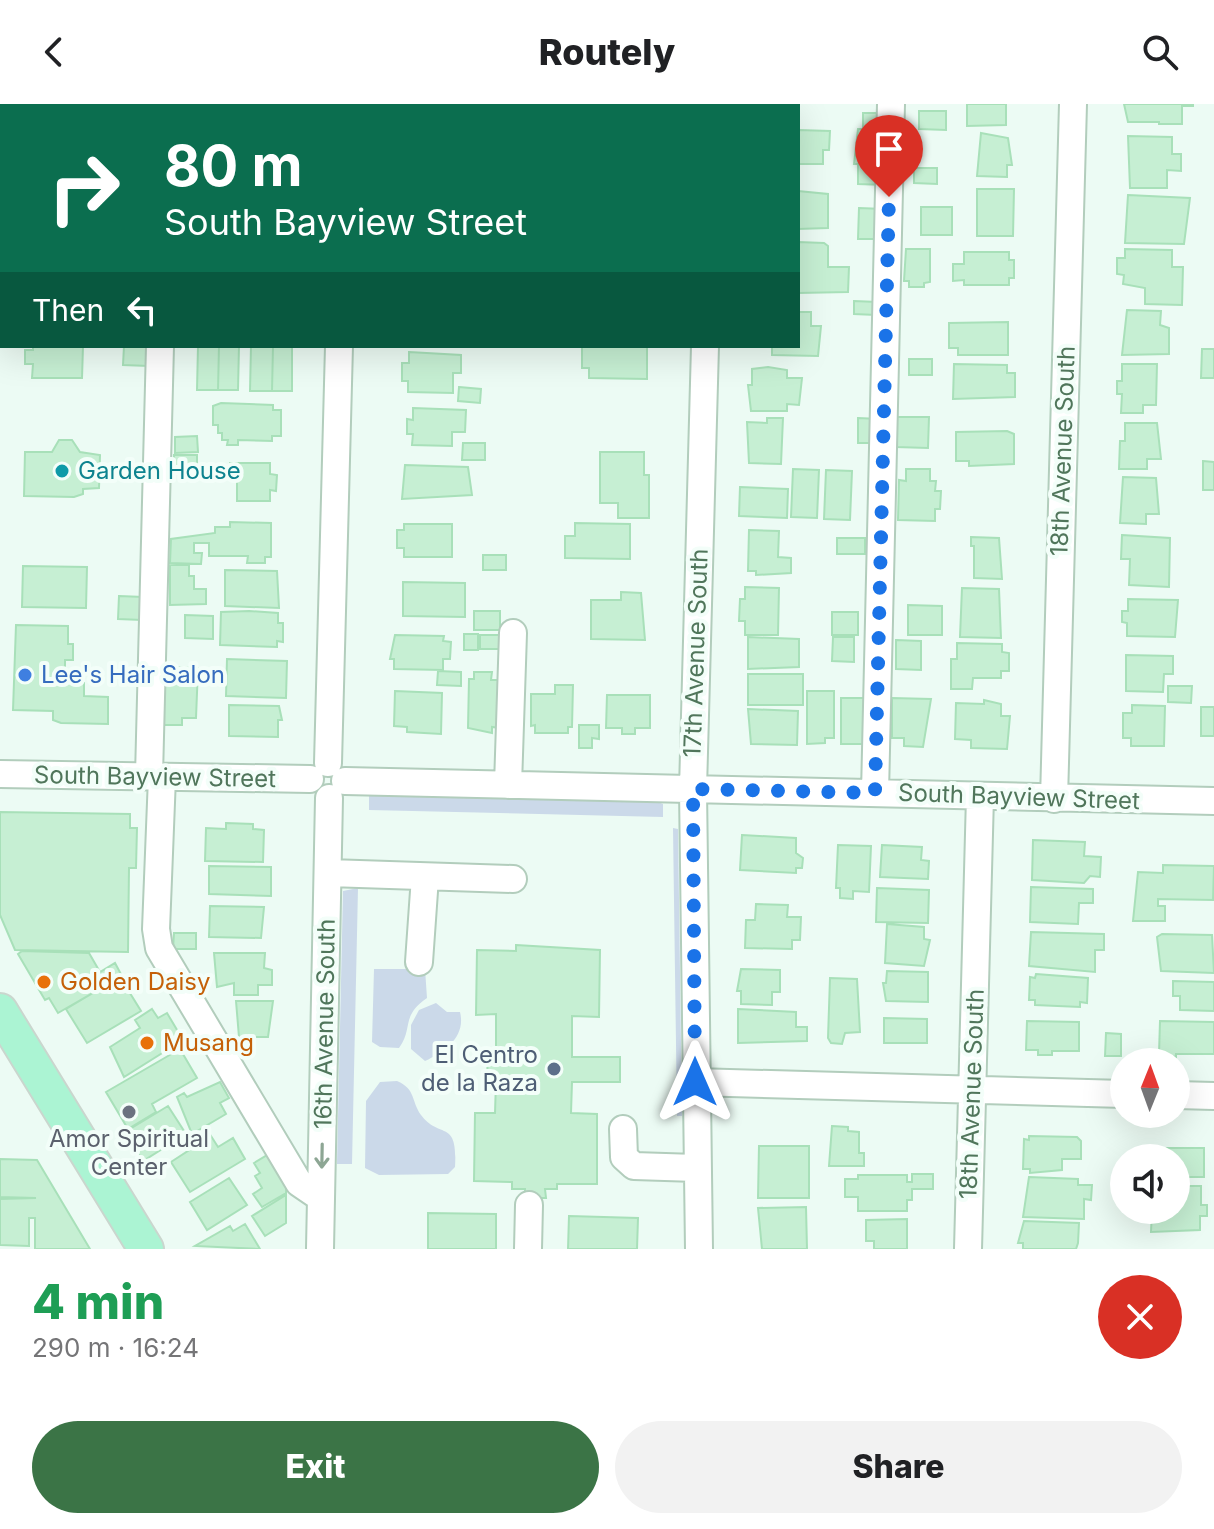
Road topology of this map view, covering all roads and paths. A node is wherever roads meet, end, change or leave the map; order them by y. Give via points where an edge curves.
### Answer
1 (891, 104) edge
2 (1073, 104) edge
3 (160, 348) edge
4 (339, 348) edge
5 (705, 348) edge
6 (513, 633) dead end
7 (0, 774) edge
8 (156, 776) junction
9 (328, 780) junction
10 (508, 785) junction
11 (693, 789) junction
12 (875, 793) junction
13 (980, 796) junction
14 (1054, 799) junction
15 (1214, 801) edge
16 (329, 873) junction
17 (425, 877) junction
18 (513, 879) dead end
19 (419, 962) dead end
20 (0, 1011) edge
21 (695, 1082) junction
22 (971, 1091) junction
23 (1110, 1094) edge
24 (1190, 1095) edge
25 (1214, 1096) edge
26 (623, 1129) dead end
27 (696, 1168) junction
28 (321, 1198) junction
29 (529, 1205) dead end
30 (146, 1249) edge
31 (320, 1249) edge
32 (528, 1249) edge
33 (699, 1249) edge
34 (968, 1249) edge

1 - 12 street
2 - 14 street, 18th Avenue South
3 - 8 street
4 - 9 street, 16th Avenue South
5 - 11 street, 17th Avenue South
6 - 10 street
7 - 8 street, South Bayview Street
8 - 9 street, South Bayview Street
8 - 28 street via 159,948 299,1183
9 - 10 street, South Bayview Street
9 - 16 street, 16th Avenue South
10 - 11 street, South Bayview Street
11 - 12 street, South Bayview Street
11 - 21 street, 17th Avenue South
12 - 13 street, South Bayview Street
13 - 14 street, South Bayview Street
13 - 22 street, 18th Avenue South
14 - 15 street, South Bayview Street
16 - 17 street
16 -> 28 street, 16th Avenue South
17 - 18 street
17 - 19 street
20 - 30 main road
21 - 22 street
21 - 27 street, 17th Avenue South
22 - 23 street
22 - 34 street, 18th Avenue South
24 - 25 street
26 - 27 street via 624,1157 634,1166
27 - 33 street, 17th Avenue South
28 - 31 street, 16th Avenue South
29 - 32 street

